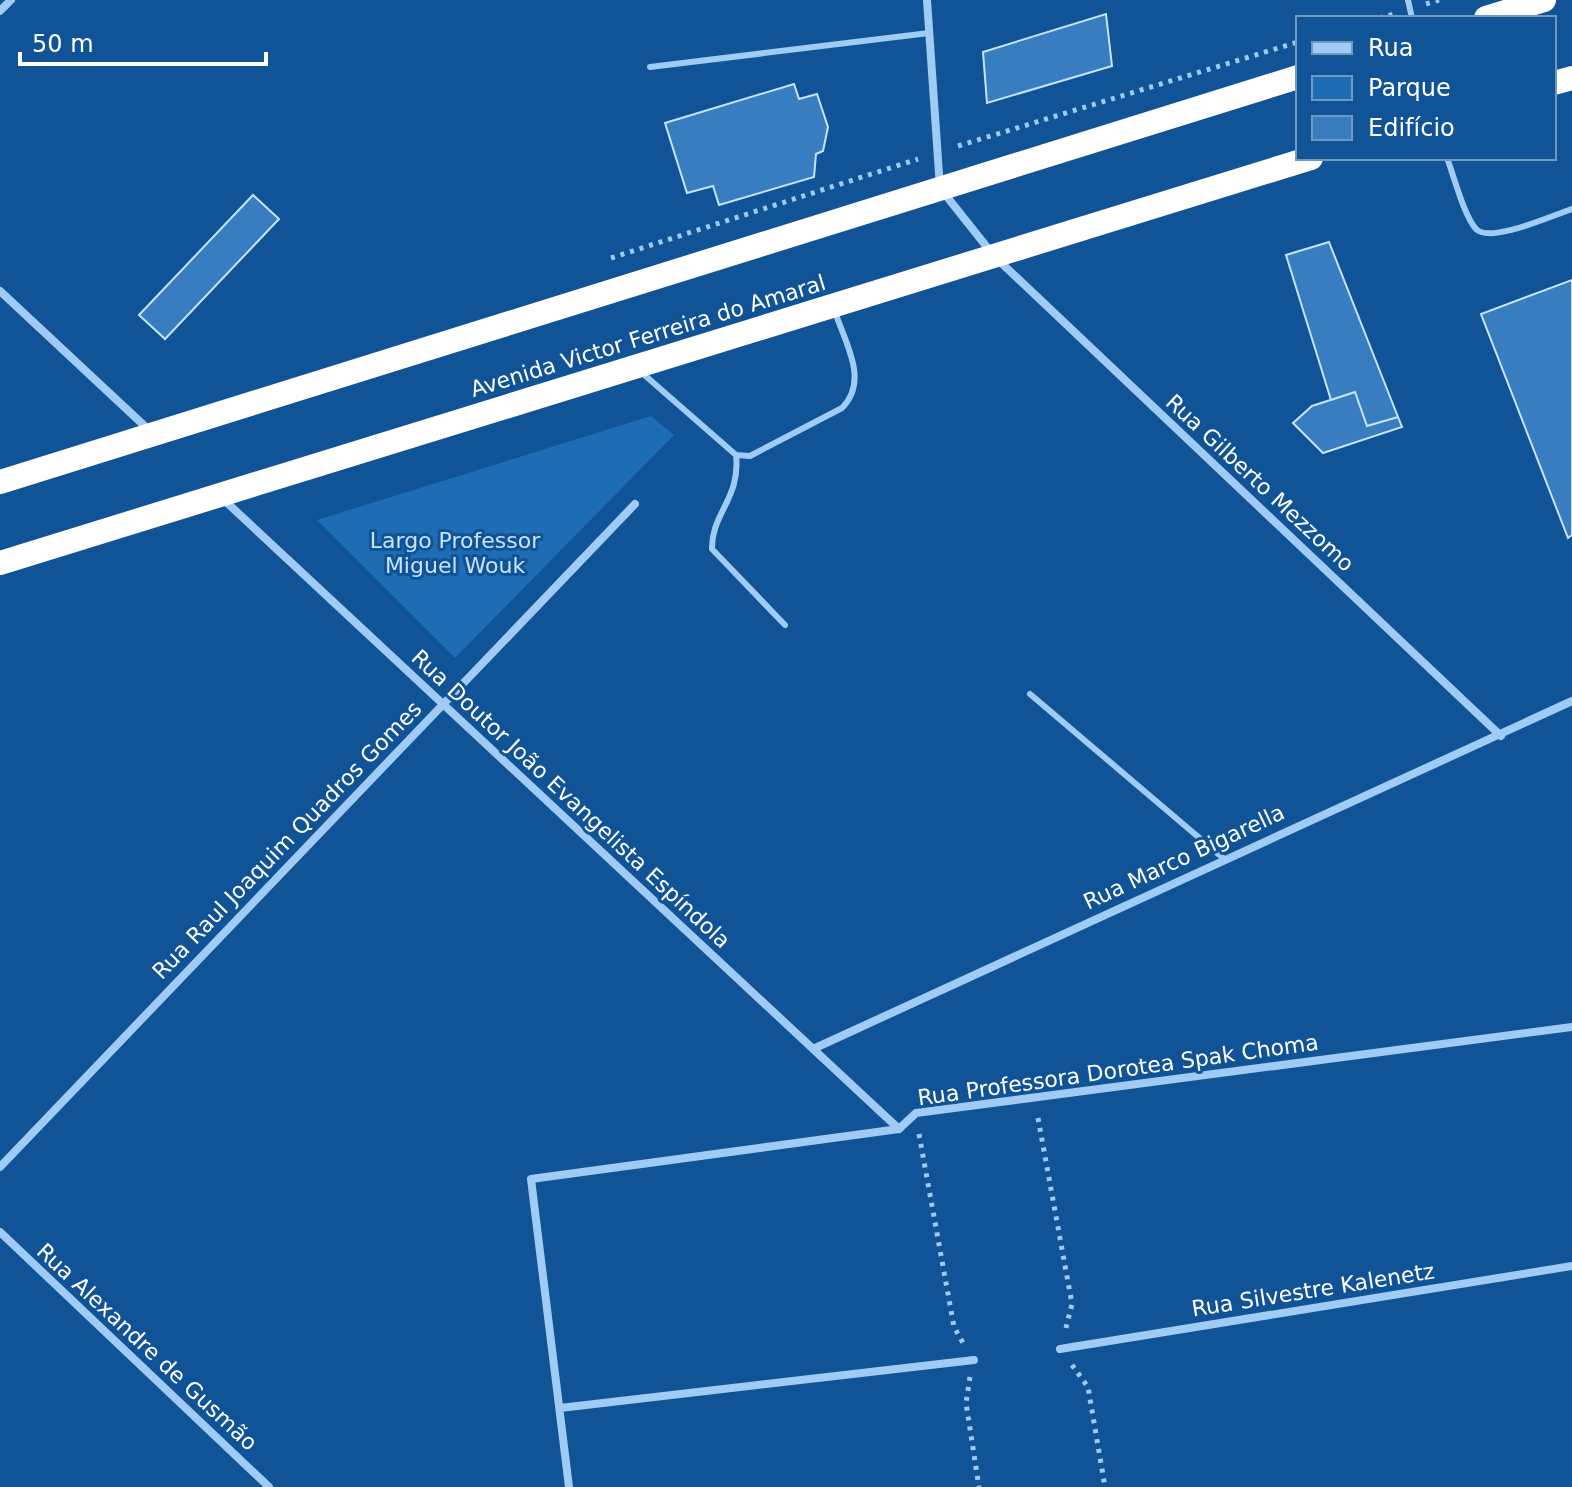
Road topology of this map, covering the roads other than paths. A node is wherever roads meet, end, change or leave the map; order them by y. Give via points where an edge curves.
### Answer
1 (11, 0) edge
2 (927, 0) edge
3 (1544, 0) edge
4 (0, 11) edge
5 (1492, 16) edge
6 (929, 33) junction
7 (650, 67) dead end
8 (1296, 78) edge
9 (1305, 160) edge
10 (1448, 160) edge
11 (940, 188) junction
12 (1572, 209) edge
13 (994, 256) junction
14 (0, 291) edge
15 (833, 305) junction
16 (636, 367) junction
17 (153, 434) junction
18 (736, 455) junction
19 (0, 482) edge
20 (219, 495) junction
21 (635, 504) dead end
22 (0, 563) edge
23 (785, 625) dead end
24 (1030, 694) dead end
25 (1572, 701) edge
26 (442, 703) junction
27 (1501, 736) junction
28 (1223, 858) junction
29 (1572, 1027) edge
30 (813, 1049) junction
31 (899, 1129) junction
32 (0, 1167) edge
33 (0, 1232) edge
34 (1572, 1266) edge
35 (1060, 1349) road end
36 (974, 1360) road end
37 (560, 1408) junction
38 (269, 1487) edge
39 (569, 1487) edge

1 - 4 street
2 - 6 street
3 - 5 highway
6 - 7 lane
6 - 11 street
8 - 11 highway
9 - 13 highway, Avenida Victor Ferreira do Amaral
10 - 12 lane via 1474,227 1484,235
11 - 13 street, Rua Gilberto Mezzomo
11 - 17 highway
13 - 15 highway, Avenida Victor Ferreira do Amaral
13 - 27 street, Rua Gilberto Mezzomo
14 - 17 street
15 - 16 highway, Avenida Victor Ferreira do Amaral
15 - 18 lane via 857,383 854,396 842,408 750,456
16 - 18 lane
16 - 20 highway, Avenida Victor Ferreira do Amaral
17 - 19 highway
18 - 23 lane via 738,476 712,536 712,549
20 - 22 highway, Avenida Victor Ferreira do Amaral
20 - 26 street, Rua Doutor João Evangelista Espíndola
21 - 26 street, Rua Raul Joaquim Quadros Gomes
24 - 28 lane
25 - 27 street, Rua Marco Bigarella
26 - 30 street, Rua Doutor João Evangelista Espíndola
26 - 32 street, Rua Raul Joaquim Quadros Gomes
27 - 28 street, Rua Marco Bigarella
28 - 30 street, Rua Marco Bigarella
29 - 31 street, Rua Professora Dorotea Spak Choma via 916,1113
30 - 31 street, Rua Doutor João Evangelista Espíndola
31 - 37 street, Rua Professora Dorotea Spak Choma via 531,1179
33 - 38 street, Rua Alexandre de Gusmão
34 - 35 street, Rua Silvestre Kalenetz
36 - 37 street
37 - 39 street

